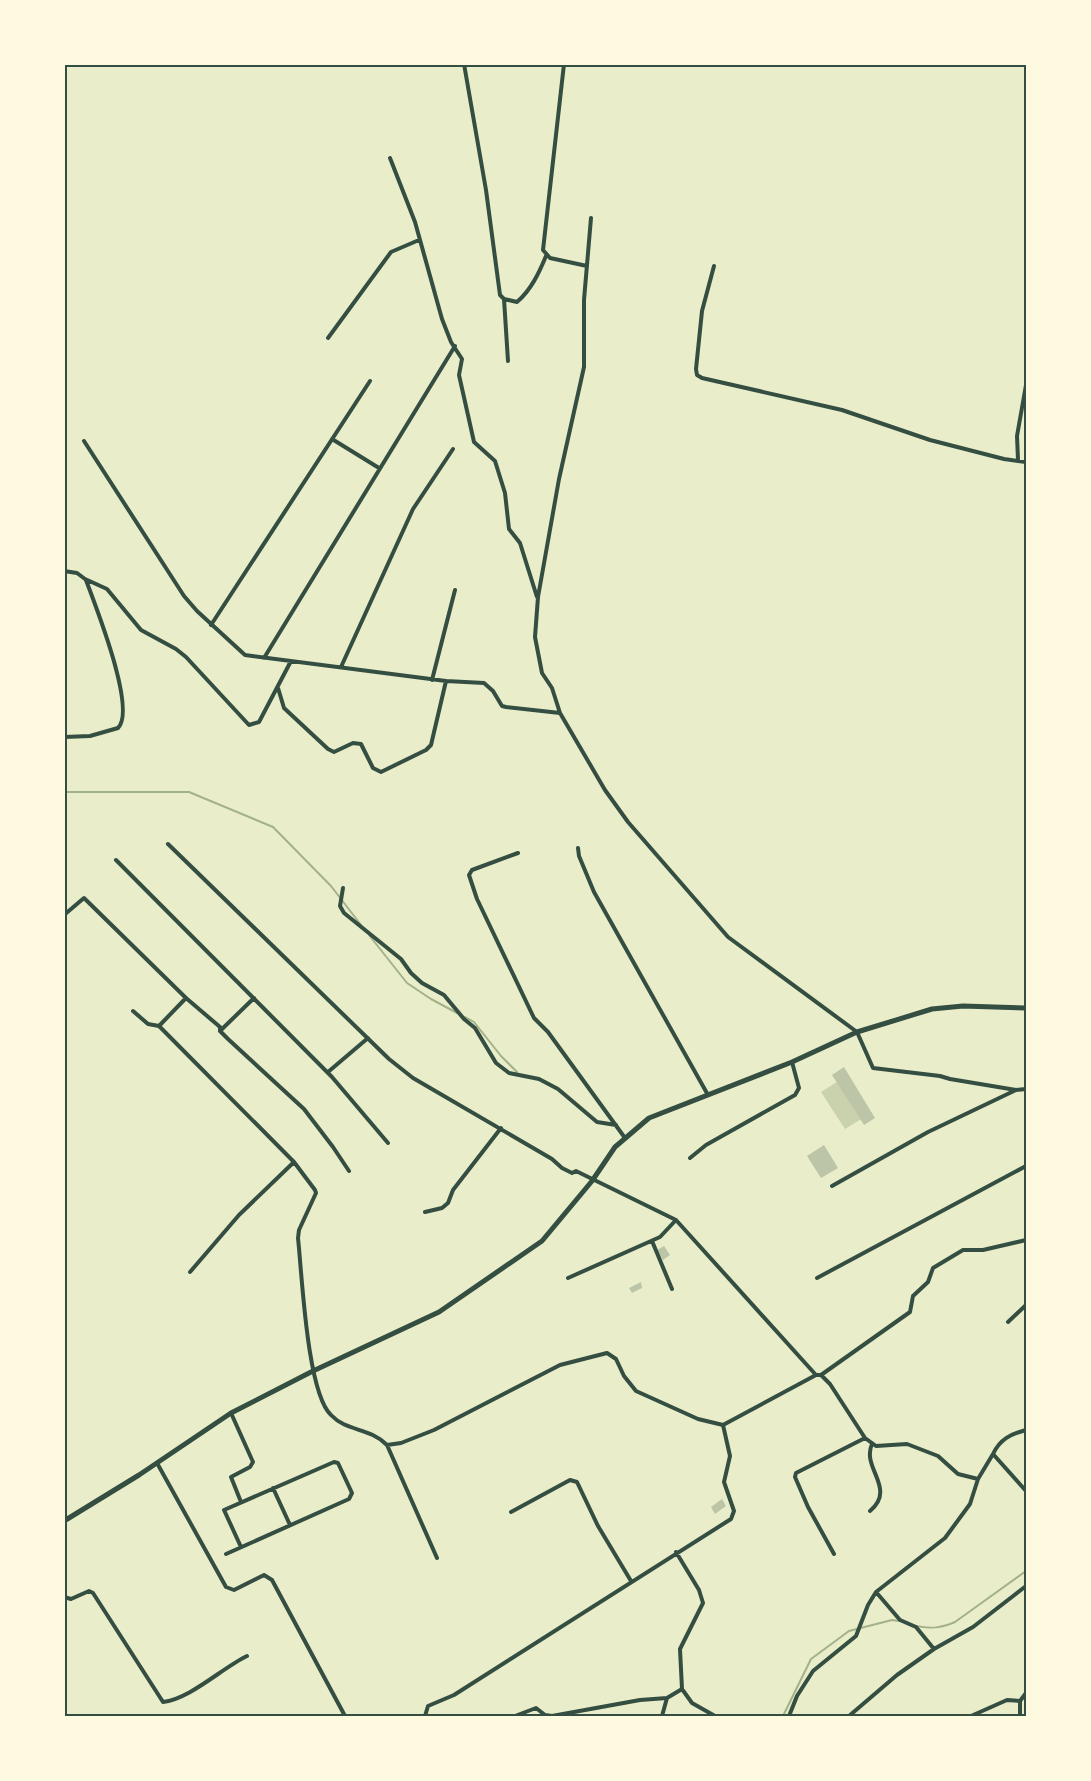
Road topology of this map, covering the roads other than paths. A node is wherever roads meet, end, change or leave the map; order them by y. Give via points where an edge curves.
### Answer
1 (464, 64) edge
2 (564, 64) edge
3 (390, 158) dead end
4 (591, 218) dead end
5 (419, 240) junction
6 (546, 256) junction
7 (587, 266) junction
8 (714, 266) dead end
9 (504, 299) junction
10 (328, 338) dead end
11 (455, 346) junction
12 (508, 361) dead end
13 (369, 381) dead end
14 (1026, 385) edge
15 (332, 439) junction
16 (84, 441) dead end
17 (453, 449) dead end
18 (1018, 460) junction
19 (1026, 462) edge
20 (379, 468) junction
21 (64, 571) edge
22 (85, 579) junction
23 (455, 590) dead end
24 (537, 597) junction
25 (211, 625) junction
26 (264, 658) junction
27 (291, 661) junction
28 (341, 667) junction
29 (432, 680) junction
30 (446, 681) junction
31 (278, 687) junction
32 (560, 713) junction
33 (64, 737) edge
34 (168, 844) dead end
35 (578, 848) dead end
36 (518, 853) dead end
37 (116, 860) dead end
38 (343, 888) dead end
39 (64, 915) edge
40 (186, 998) junction
41 (254, 998) junction
42 (1026, 1008) edge
43 (133, 1011) dead end
44 (159, 1026) junction
45 (220, 1031) junction
46 (857, 1032) junction
47 (368, 1038) junction
48 (792, 1062) junction
49 (328, 1072) junction
50 (1026, 1089) edge
51 (1016, 1090) junction
52 (708, 1095) junction
53 (616, 1125) junction
54 (501, 1128) junction
55 (625, 1138) junction
56 (388, 1143) dead end
57 (690, 1158) dead end
58 (294, 1162) junction
59 (1026, 1166) edge
60 (349, 1171) dead end
61 (592, 1181) junction
62 (832, 1186) dead end
63 (425, 1212) dead end
64 (676, 1220) junction
65 (1026, 1240) edge
66 (652, 1241) junction
67 (190, 1272) dead end
68 (568, 1278) dead end
69 (817, 1278) dead end
70 (672, 1289) dead end
71 (1026, 1305) edge
72 (1008, 1322) dead end
73 (313, 1371) junction
74 (818, 1375) junction
75 (231, 1413) junction
76 (723, 1425) junction
77 (1026, 1430) edge
78 (865, 1438) junction
79 (872, 1444) junction
80 (387, 1445) junction
81 (993, 1454) junction
82 (157, 1462) junction
83 (978, 1479) junction
84 (273, 1488) junction
85 (1026, 1491) edge
86 (241, 1502) junction
87 (870, 1511) dead end
88 (511, 1512) dead end
89 (64, 1521) edge
90 (290, 1525) junction
91 (240, 1547) junction
92 (676, 1552) junction
93 (226, 1554) dead end
94 (834, 1554) dead end
95 (438, 1558) dead end
96 (632, 1581) junction
97 (1026, 1586) edge
98 (876, 1592) junction
99 (64, 1597) edge
100 (934, 1649) junction
101 (247, 1656) dead end
102 (682, 1689) junction
103 (1026, 1693) edge
104 (667, 1698) junction
105 (1020, 1701) junction
106 (345, 1716) edge
107 (425, 1716) edge
108 (515, 1716) edge
109 (662, 1716) edge
110 (715, 1716) edge
111 (789, 1716) edge
112 (849, 1716) edge
113 (971, 1716) edge
114 (1020, 1716) edge

1 - 9 street via 500,295
2 - 6 street via 543,250
3 - 5 street
4 - 7 street
5 - 10 street via 391,252
5 - 11 street via 441,319
6 - 7 street
6 - 9 street via 525,295 517,302
7 - 24 street via 584,367
8 - 18 street via 702,311 697,375 842,410 930,440
9 - 12 street
11 - 20 street
11 - 24 street via 462,359 459,375 474,442 495,461 505,493 509,529 520,543
13 - 15 street
14 - 18 street via 1017,436
15 - 20 street
15 - 25 street
16 - 25 street via 184,596
17 - 28 street via 413,509
18 - 19 street
20 - 26 street
21 - 22 street
22 - 31 street via 107,589 141,630 176,648 249,725 259,722
22 - 33 street via 119,676 123,719 118,728 90,736
23 - 29 street
24 - 32 street via 535,637 542,673
25 - 26 street via 245,655
26 - 27 street
27 - 28 street
27 - 31 street
28 - 29 street
29 - 30 street
30 - 31 street via 431,745 381,772 373,768 361,744 353,743 334,752 328,749 284,708
30 - 32 street via 484,683 502,706
32 - 46 street via 628,822 728,937
34 - 47 street
35 - 52 street via 594,892
36 - 53 street via 472,870 469,875 477,899 534,1018
37 - 41 street
38 - 53 street via 340,906 350,919 401,959 422,983 444,995 475,1028 496,1063 509,1073 538,1079 558,1089 597,1122
39 - 40 street via 84,898
40 - 44 street
40 - 45 street
41 - 45 street
41 - 49 street
42 - 46 main road via 932,1009
43 - 44 street via 148,1024
44 - 58 street
45 - 60 street via 304,1109
46 - 48 main road
46 - 51 street via 873,1068
47 - 49 street
47 - 54 street via 413,1078
48 - 52 main road
48 - 57 street via 799,1088 795,1095
49 - 56 street
50 - 51 street
51 - 62 street via 928,1132
52 - 55 main road via 649,1118
53 - 55 street
54 - 61 street via 562,1168
54 - 63 street via 453,1190 448,1203
55 - 61 main road
58 - 67 street via 239,1215
58 - 73 street via 316,1193 298,1238
59 - 69 street
61 - 64 street
61 - 73 main road via 542,1241 439,1312
64 - 66 street
64 - 74 street
65 - 74 street via 983,1250 963,1250 933,1268 928,1282 913,1296 910,1312
66 - 68 street
66 - 70 street
71 - 72 street
73 - 75 main road
73 - 80 street via 332,1417 377,1436
74 - 76 street
74 - 78 street via 830,1384
75 - 82 main road
75 - 86 street via 253,1462 231,1477
76 - 80 street via 698,1419 636,1391 616,1359 607,1353 560,1365 434,1430
76 - 92 street via 730,1456 724,1482 733,1515
77 - 81 street via 998,1443
78 - 79 street
78 - 94 street via 796,1473 808,1507
79 - 83 street via 907,1444 938,1456 958,1474
79 - 87 street via 870,1454 881,1494
80 - 95 street
81 - 83 street
81 - 85 street
82 - 89 main road
82 - 106 street via 226,1587 234,1590 264,1575 272,1580
83 - 98 street via 970,1504 945,1538
84 - 86 street
84 - 90 street
84 - 90 street via 337,1461 352,1493 349,1499
86 - 91 street via 223,1512
88 - 96 street via 570,1479 577,1482 598,1526
90 - 91 street
91 - 93 street
92 - 96 street
92 - 102 street via 703,1603 680,1649
96 - 107 street via 454,1695 428,1706
97 - 100 street via 973,1627
98 - 100 street via 900,1620 916,1627
98 - 111 street via 856,1636 813,1671
99 - 101 street via 72,1599 89,1591 93,1593 163,1702
100 - 112 street
102 - 104 street
102 - 110 street via 692,1703
103 - 105 street
104 - 108 street via 552,1716 536,1708
104 - 109 street
105 - 113 street via 1007,1700
105 - 114 street

